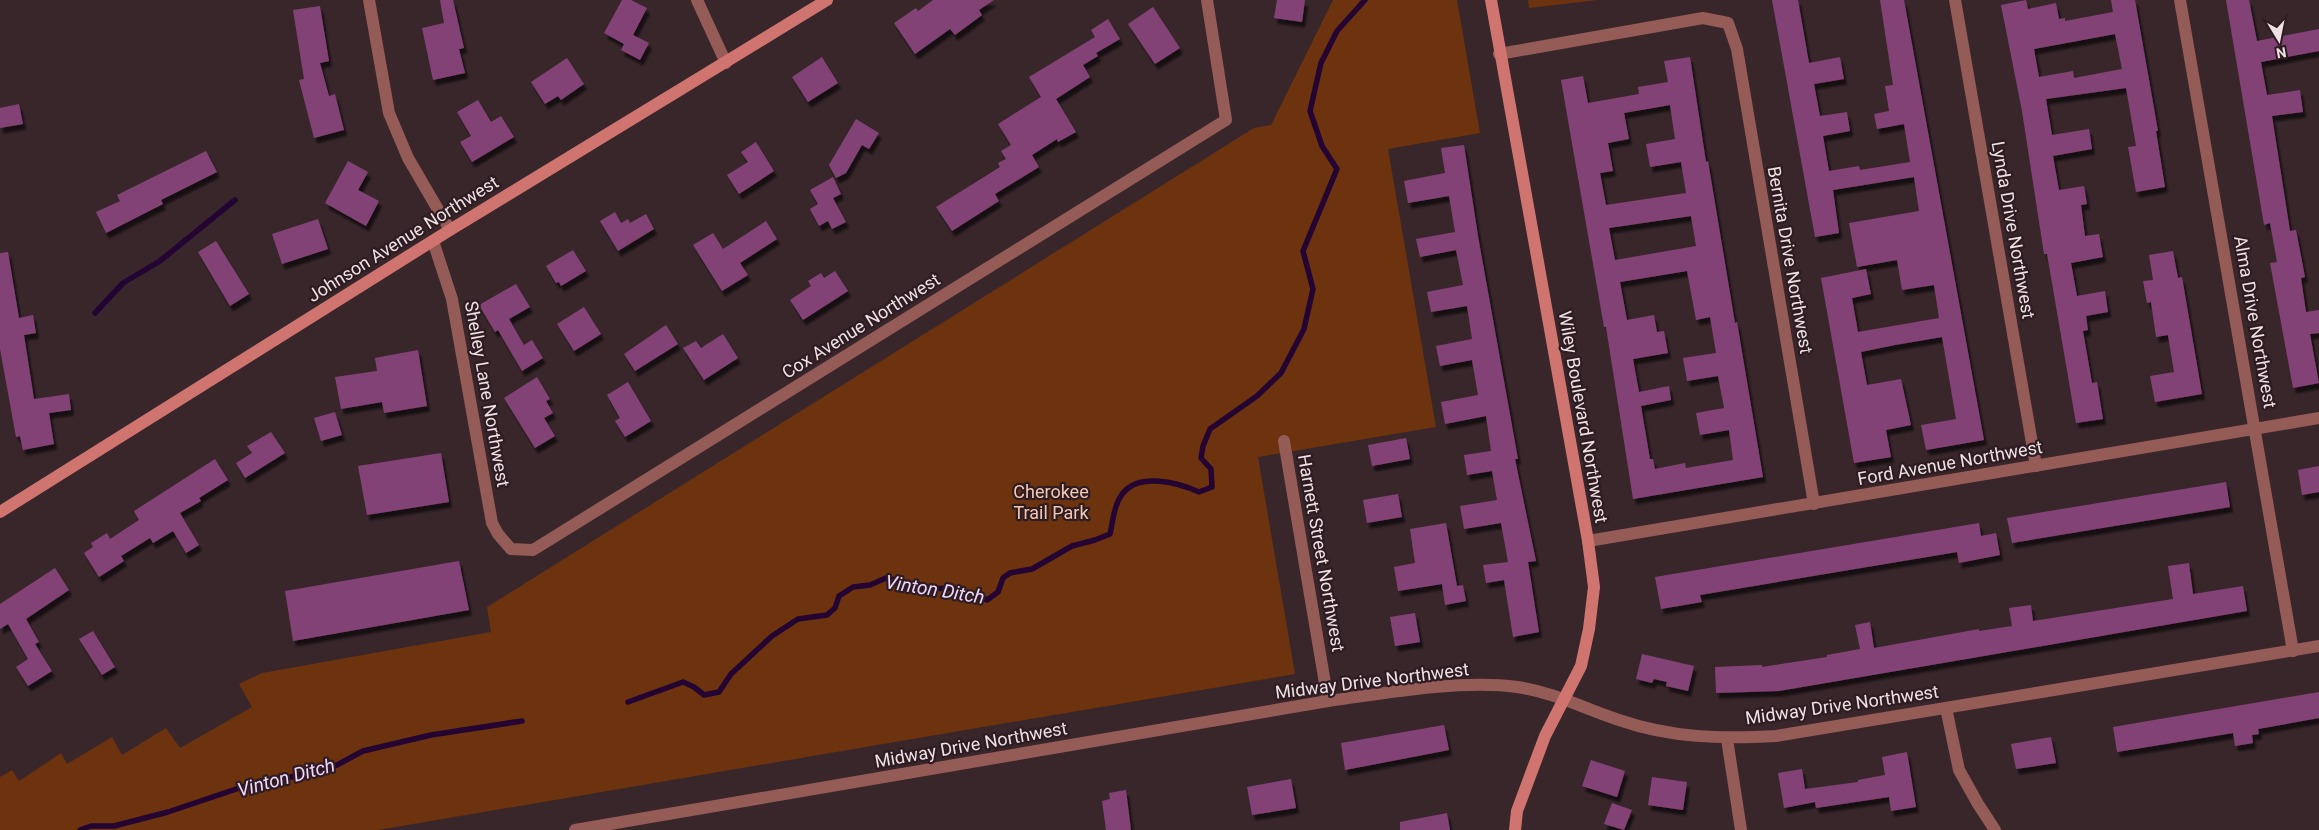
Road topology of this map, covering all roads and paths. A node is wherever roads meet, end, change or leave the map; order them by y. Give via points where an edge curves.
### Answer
1 (369, 0) edge
2 (697, 0) edge
3 (827, 0) edge
4 (1207, 0) edge
5 (1490, 0) edge
6 (1955, 0) edge
7 (2180, 0) edge
8 (1499, 54) junction
9 (726, 63) junction
10 (450, 230) junction
11 (433, 241) junction
12 (2319, 418) edge
13 (2256, 429) junction
14 (1284, 441) dead end
15 (2036, 466) junction
16 (1814, 504) junction
17 (0, 512) edge
18 (1588, 541) junction
19 (511, 549) joint
20 (2319, 646) edge
21 (2293, 651) junction
22 (1564, 699) junction
23 (1328, 701) junction
24 (1946, 708) junction
25 (1727, 739) junction
26 (574, 830) edge
27 (1515, 830) edge
28 (1741, 830) edge
29 (1995, 830) edge

1 - 10 street via 389,113 408,158
2 - 9 street
3 - 9 street, Johnson Avenue Northwest
4 - 19 street, Cox Avenue Northwest via 1226,120 533,550
5 - 8 street, Wiley Boulevard Northwest
6 - 15 street, Lynda Drive Northwest
7 - 13 street, Alma Drive Northwest
8 - 16 street, Bernita Drive Northwest via 1703,18 1728,23 1737,49
8 - 18 street, Wiley Boulevard Northwest
9 - 10 street, Johnson Avenue Northwest
10 - 11 street, Johnson Avenue Northwest
11 - 17 street, Johnson Avenue Northwest
11 - 19 street, Shelley Lane Northwest via 452,299 492,523
12 - 13 street, Ford Avenue Northwest
13 - 15 street, Ford Avenue Northwest
13 - 21 street, Alma Drive Northwest
14 - 23 street, Harnett Street Northwest
15 - 16 street, Ford Avenue Northwest
16 - 18 street, Ford Avenue Northwest
18 - 22 street, Wiley Boulevard Northwest via 1594,587 1589,629 1580,666
20 - 21 street, Midway Drive Northwest
21 - 24 street, Midway Drive Northwest
22 - 23 street, Midway Drive Northwest via 1518,686 1467,685
22 - 25 street, Midway Drive Northwest via 1651,729
22 - 27 street, Wiley Boulevard Northwest via 1548,728 1531,772 1517,811
23 - 26 street, Midway Drive Northwest
24 - 25 street, Midway Drive Northwest via 1776,736
24 - 29 street via 1960,770
25 - 28 street

